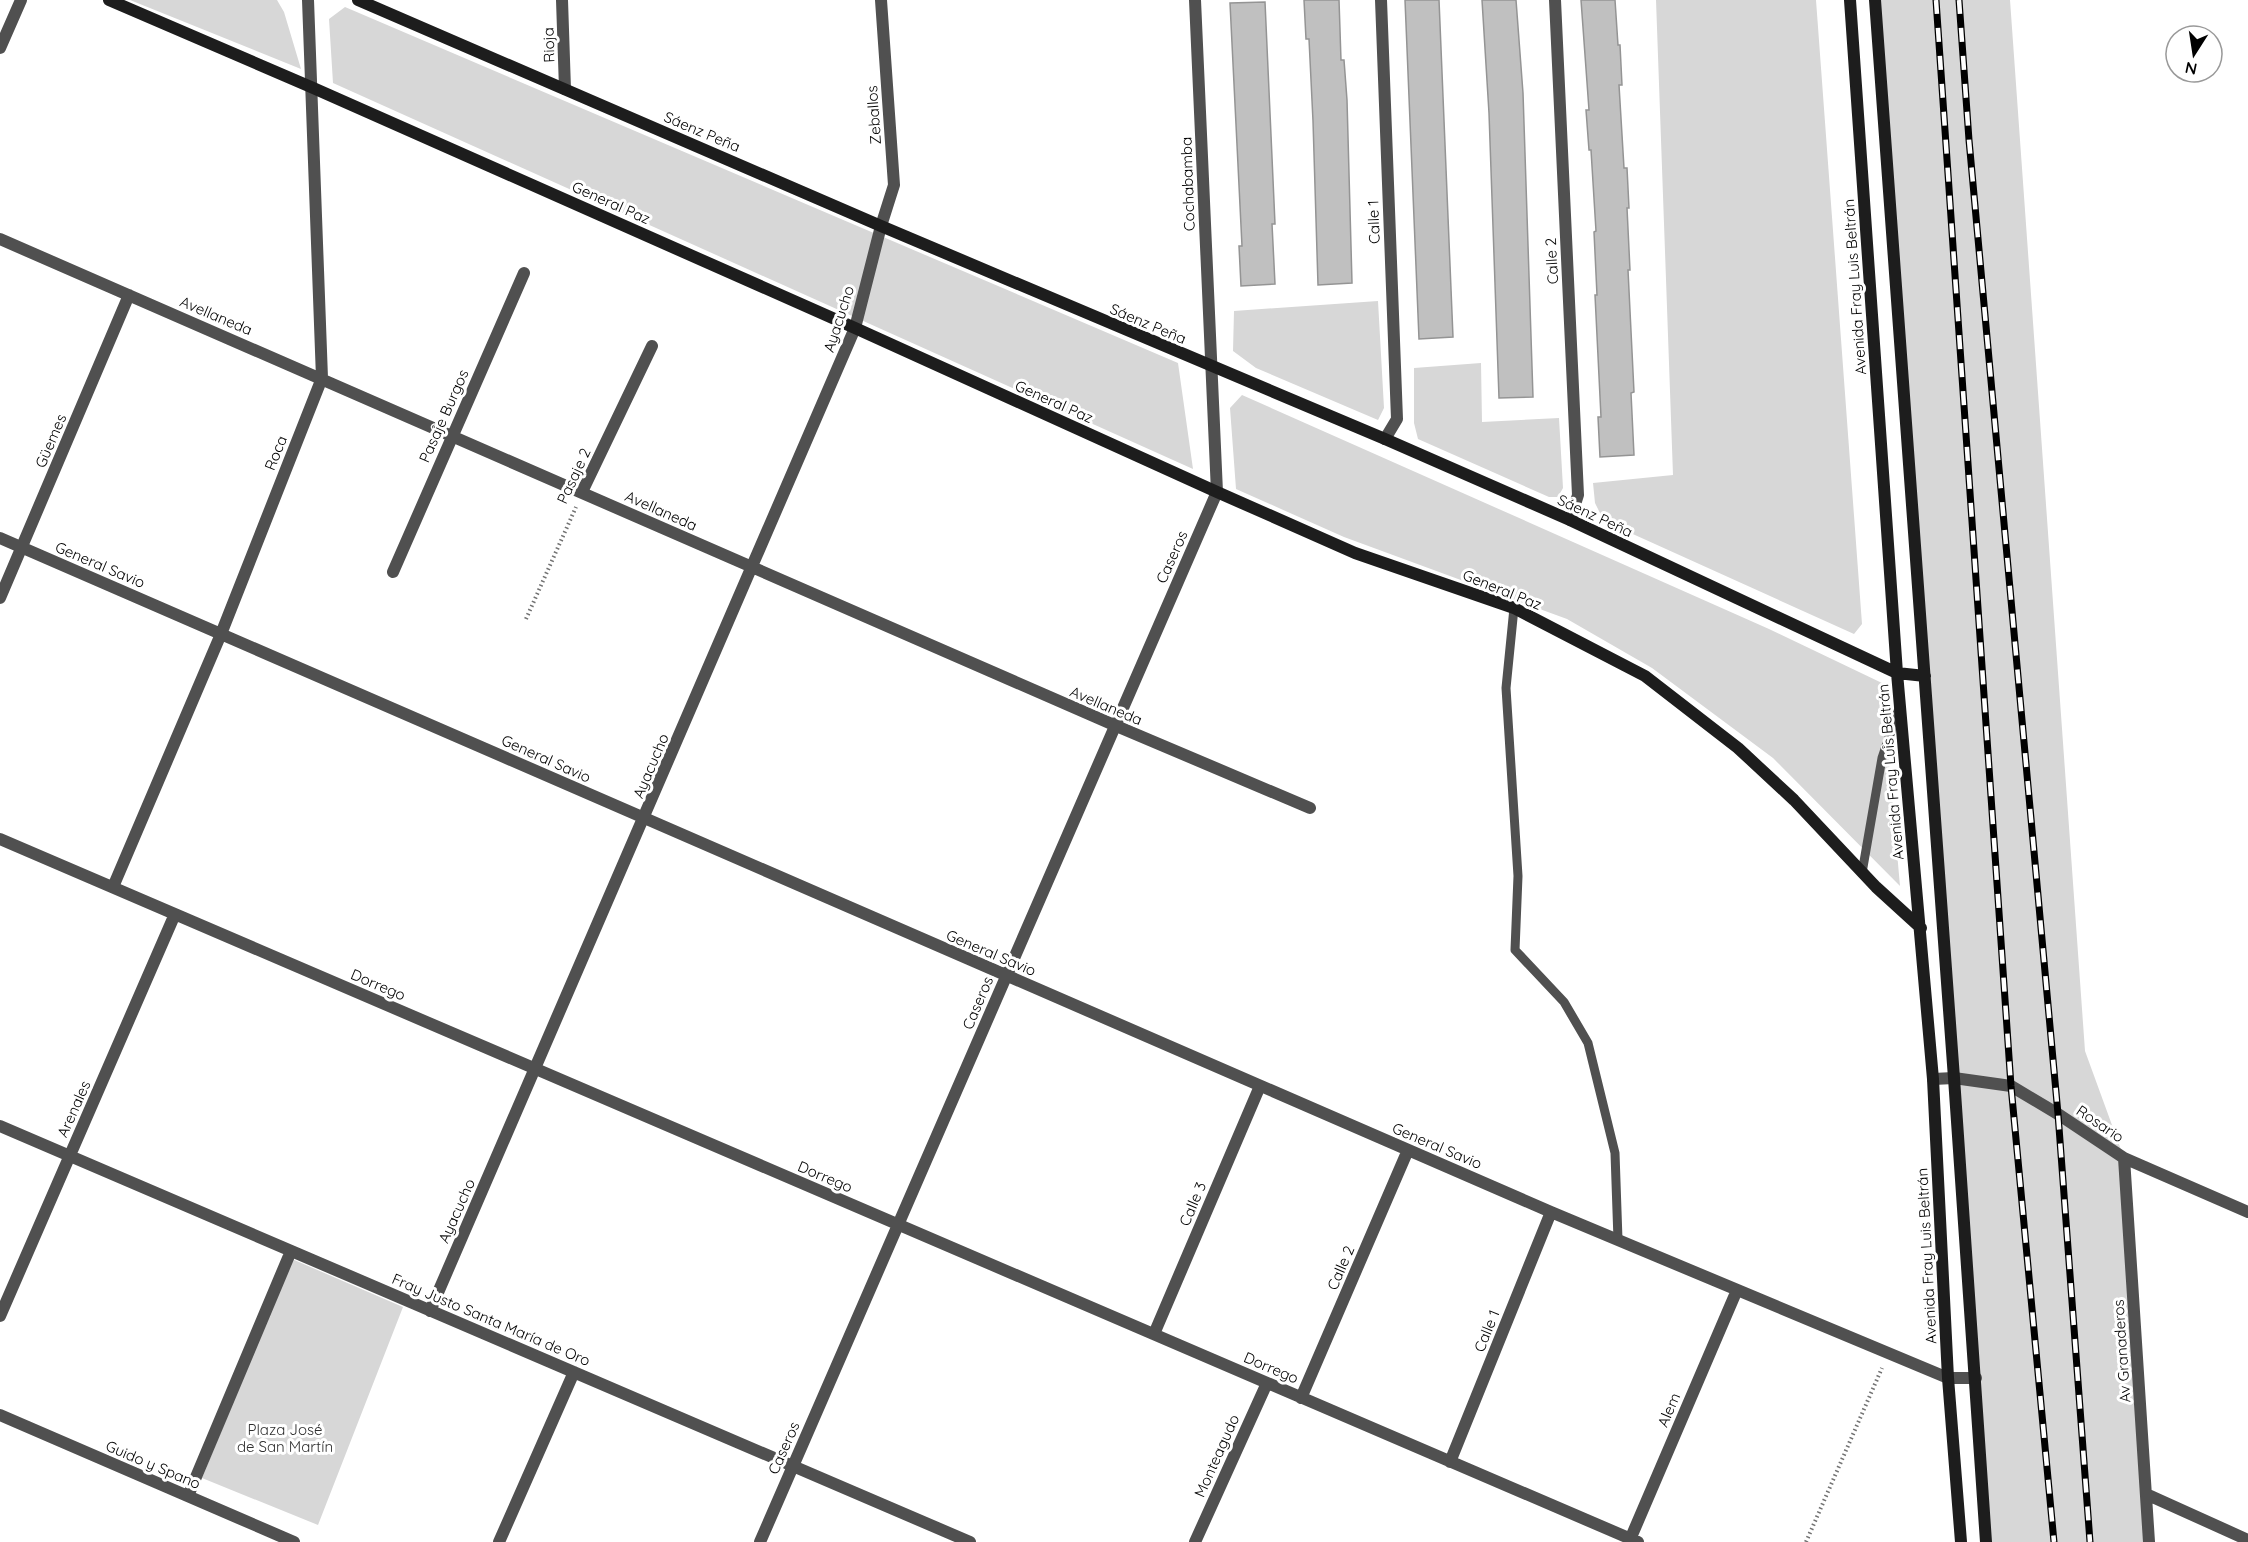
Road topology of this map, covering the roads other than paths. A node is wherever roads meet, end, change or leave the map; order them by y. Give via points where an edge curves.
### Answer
1 (21, 0) edge
2 (110, 0) edge
3 (308, 0) edge
4 (358, 0) edge
5 (562, 0) edge
6 (881, 0) edge
7 (1196, 0) edge
8 (1381, 0) edge
9 (1555, 0) edge
10 (1850, 0) edge
11 (1875, 0) edge
12 (0, 48) edge
13 (311, 87) junction
14 (565, 89) junction
15 (880, 226) junction
16 (0, 239) edge
17 (524, 273) dead end
18 (129, 295) junction
19 (855, 328) junction
20 (651, 346) dead end
21 (1210, 366) junction
22 (322, 378) junction
23 (452, 435) junction
24 (1385, 439) junction
25 (582, 492) junction
26 (1217, 492) junction
27 (1570, 520) junction
28 (0, 538) edge
29 (22, 548) junction
30 (753, 568) junction
31 (393, 572) dead end
32 (0, 598) edge
33 (1514, 608) junction
34 (221, 634) junction
35 (1897, 673) junction
36 (1925, 676) junction
37 (1900, 706) junction
38 (1114, 726) junction
39 (1311, 808) dead end
40 (645, 818) junction
41 (0, 839) edge
42 (1862, 873) junction
43 (113, 887) junction
44 (175, 914) junction
45 (1921, 928) junction
46 (1006, 975) junction
47 (536, 1069) junction
48 (1954, 1078) junction
49 (1933, 1079) junction
50 (1260, 1086) junction
51 (0, 1126) edge
52 (1408, 1150) junction
53 (70, 1156) junction
54 (2124, 1158) junction
55 (1551, 1212) junction
56 (2248, 1212) edge
57 (899, 1225) junction
58 (1618, 1240) junction
59 (291, 1251) junction
60 (1737, 1290) junction
61 (430, 1311) junction
62 (0, 1316) edge
63 (1154, 1334) junction
64 (574, 1372) junction
65 (1948, 1378) junction
66 (1976, 1378) junction
67 (1267, 1383) junction
68 (1301, 1398) junction
69 (0, 1415) edge
70 (1450, 1462) junction
71 (793, 1466) junction
72 (2146, 1494) junction
73 (188, 1496) junction
74 (2248, 1540) edge
75 (1632, 1541) edge
76 (294, 1542) edge
77 (500, 1542) edge
78 (760, 1542) edge
79 (970, 1542) edge
80 (1196, 1542) edge
81 (1961, 1542) edge
82 (1986, 1542) edge
83 (2150, 1542) edge

1 - 12 street
2 - 13 street, General Paz
3 - 13 street, Roca
4 - 14 street, Sáenz Peña
5 - 14 street, Rioja
6 - 15 street, Zeballos via 894,185
7 - 21 street, Cochabamba
8 - 24 street, Calle 1 via 1397,419
9 - 27 street, Calle 2 via 1578,495
10 - 35 street, Avenida Fray Luis Beltrán
11 - 36 street
13 - 19 street, General Paz
13 - 22 street, Roca
14 - 15 street, Sáenz Peña
15 - 19 street, Ayacucho
15 - 21 street, Sáenz Peña
16 - 18 street, Avellaneda
17 - 23 street, Pasaje Burgos
18 - 22 street, Avellaneda
18 - 29 street, Güemes
19 - 26 street, General Paz
19 - 30 street, Ayacucho
20 - 25 street, Pasaje 2
21 - 24 street, Sáenz Peña
21 - 26 street, Caseros
22 - 23 street, Avellaneda
22 - 34 street, Roca
23 - 25 street, Avellaneda
23 - 31 street, Pasaje Burgos
24 - 27 street, Sáenz Peña
25 - 30 street, Avellaneda
26 - 33 street, General Paz via 1355,553
26 - 38 street, Caseros
27 - 35 street, Sáenz Peña
28 - 29 street, General Savio
29 - 32 street, Güemes
29 - 34 street, General Savio
30 - 38 street, Avellaneda
30 - 40 street, Ayacucho
33 - 42 street, General Paz via 1645,676 1738,748
33 - 58 lane via 1506,688 1518,876 1515,950 1564,1002 1588,1043 1615,1153
34 - 40 street, General Savio
34 - 43 street, Roca
35 - 36 street, Sáenz Peña
35 - 37 street, Avenida Fray Luis Beltrán
36 - 48 street
37 - 42 lane via 1882,758
37 - 45 street, Avenida Fray Luis Beltrán
38 - 39 street, Avellaneda
38 - 46 street, Caseros
40 - 46 street, General Savio
40 - 47 street, Ayacucho
41 - 43 street, Dorrego
42 - 45 street, General Paz
43 - 44 street, Dorrego
44 - 47 street, Dorrego
44 - 53 street, Arenales
45 - 49 street, Avenida Fray Luis Beltrán
46 - 50 street, General Savio
46 - 57 street, Caseros
47 - 57 street, Dorrego
47 - 61 street, Ayacucho
48 - 49 street, Rosario
48 - 54 street, Rosario via 2011,1086
48 - 66 street
49 - 65 street, Avenida Fray Luis Beltrán
50 - 52 street, General Savio
50 - 63 street, Calle 3
51 - 53 street, Fray Justo Santa María de Oro
52 - 55 street, General Savio
52 - 68 street, Calle 2
53 - 59 street, Fray Justo Santa María de Oro
53 - 62 street, Arenales
54 - 56 street, Rosario
54 - 72 street, Av Granaderos
55 - 58 street, General Savio
55 - 70 street, Calle 1
57 - 63 street, Dorrego
57 - 71 street, Caseros
58 - 60 street, General Savio
59 - 61 street, Fray Justo Santa María de Oro
59 - 73 street
60 - 65 street, General Savio
60 - 75 street, Alem
61 - 64 street, Fray Justo Santa María de Oro
63 - 67 street, Dorrego
64 - 71 street, Fray Justo Santa María de Oro
64 - 77 street
65 - 66 street, General Savio
65 - 81 street, Avenida Fray Luis Beltrán
66 - 82 street
67 - 68 street, Dorrego
67 - 80 street, Monteagudo
68 - 70 street, Dorrego
69 - 73 street, Guido y Spano
70 - 75 street, Dorrego
71 - 78 street, Caseros
71 - 79 street, Fray Justo Santa María de Oro
72 - 74 street
72 - 83 street, Av Granaderos
73 - 76 street, Guido y Spano

